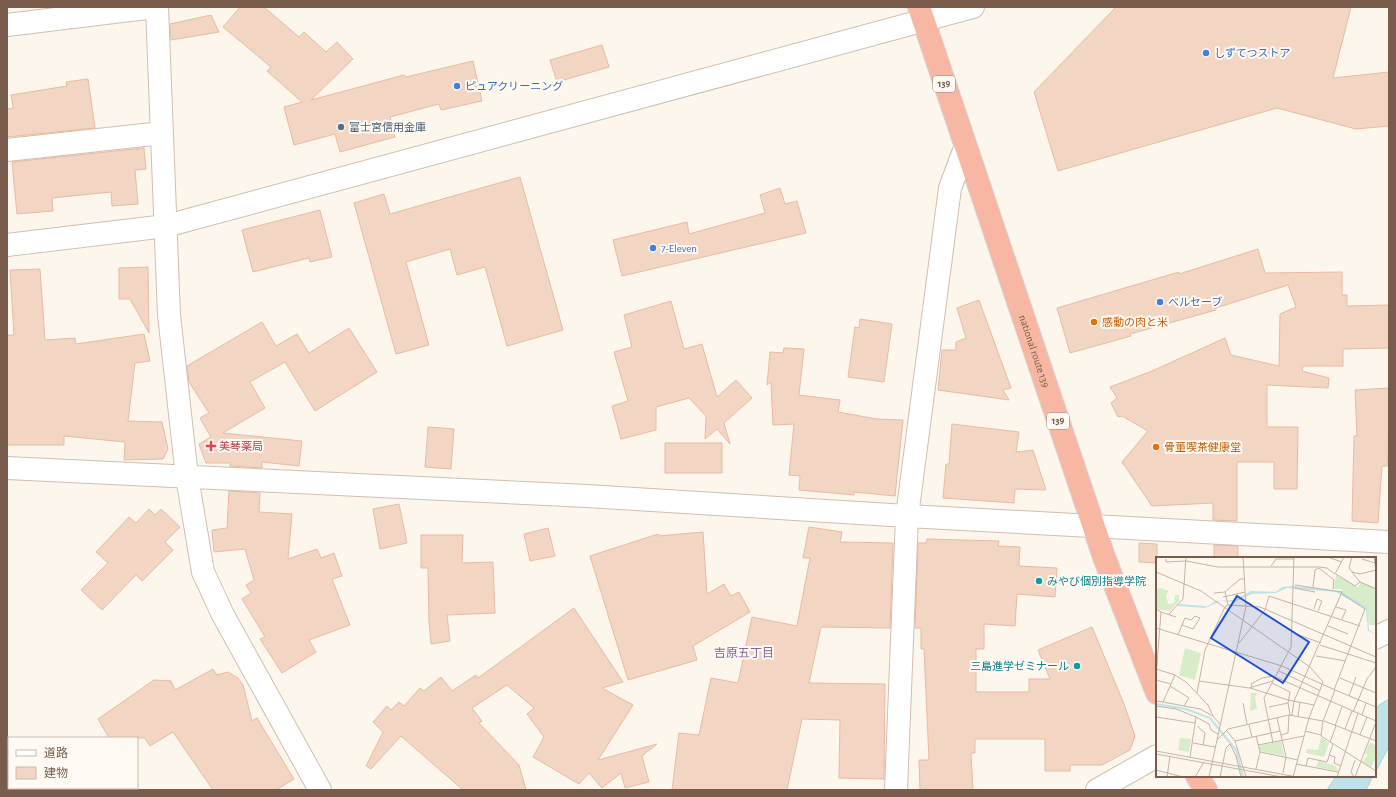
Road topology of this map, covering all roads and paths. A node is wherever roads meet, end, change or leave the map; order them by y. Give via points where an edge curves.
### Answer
1 (156, 7) edge
2 (973, 7) edge
3 (921, 14) edge
4 (7, 25) edge
5 (162, 133) junction
6 (965, 148) junction
7 (7, 150) edge
8 (166, 226) junction
9 (7, 245) edge
10 (7, 468) edge
11 (187, 477) junction
12 (907, 516) junction
13 (1093, 526) junction
14 (1389, 542) edge
15 (1389, 631) edge
16 (1376, 638) edge
17 (1156, 690) edge
18 (1156, 757) edge
19 (1198, 777) edge
20 (320, 790) edge
21 (896, 790) edge
22 (1097, 790) edge
23 (1206, 790) edge

1 - 4 street
1 - 5 street
2 - 3 street
3 - 6 highway, national route 139 / 139
3 - 8 street
5 - 7 street
5 - 8 street
6 - 12 street via 950,188
6 - 13 highway, national route 139 / 139
8 - 9 street
8 - 11 street via 169,315
10 - 11 street
11 - 12 street via 587,496
11 - 20 street via 203,572 223,615
12 - 13 street
12 - 21 street
13 - 14 street
13 - 17 highway, national route 139 / 139
15 - 16 street
18 - 22 street
19 - 23 highway

